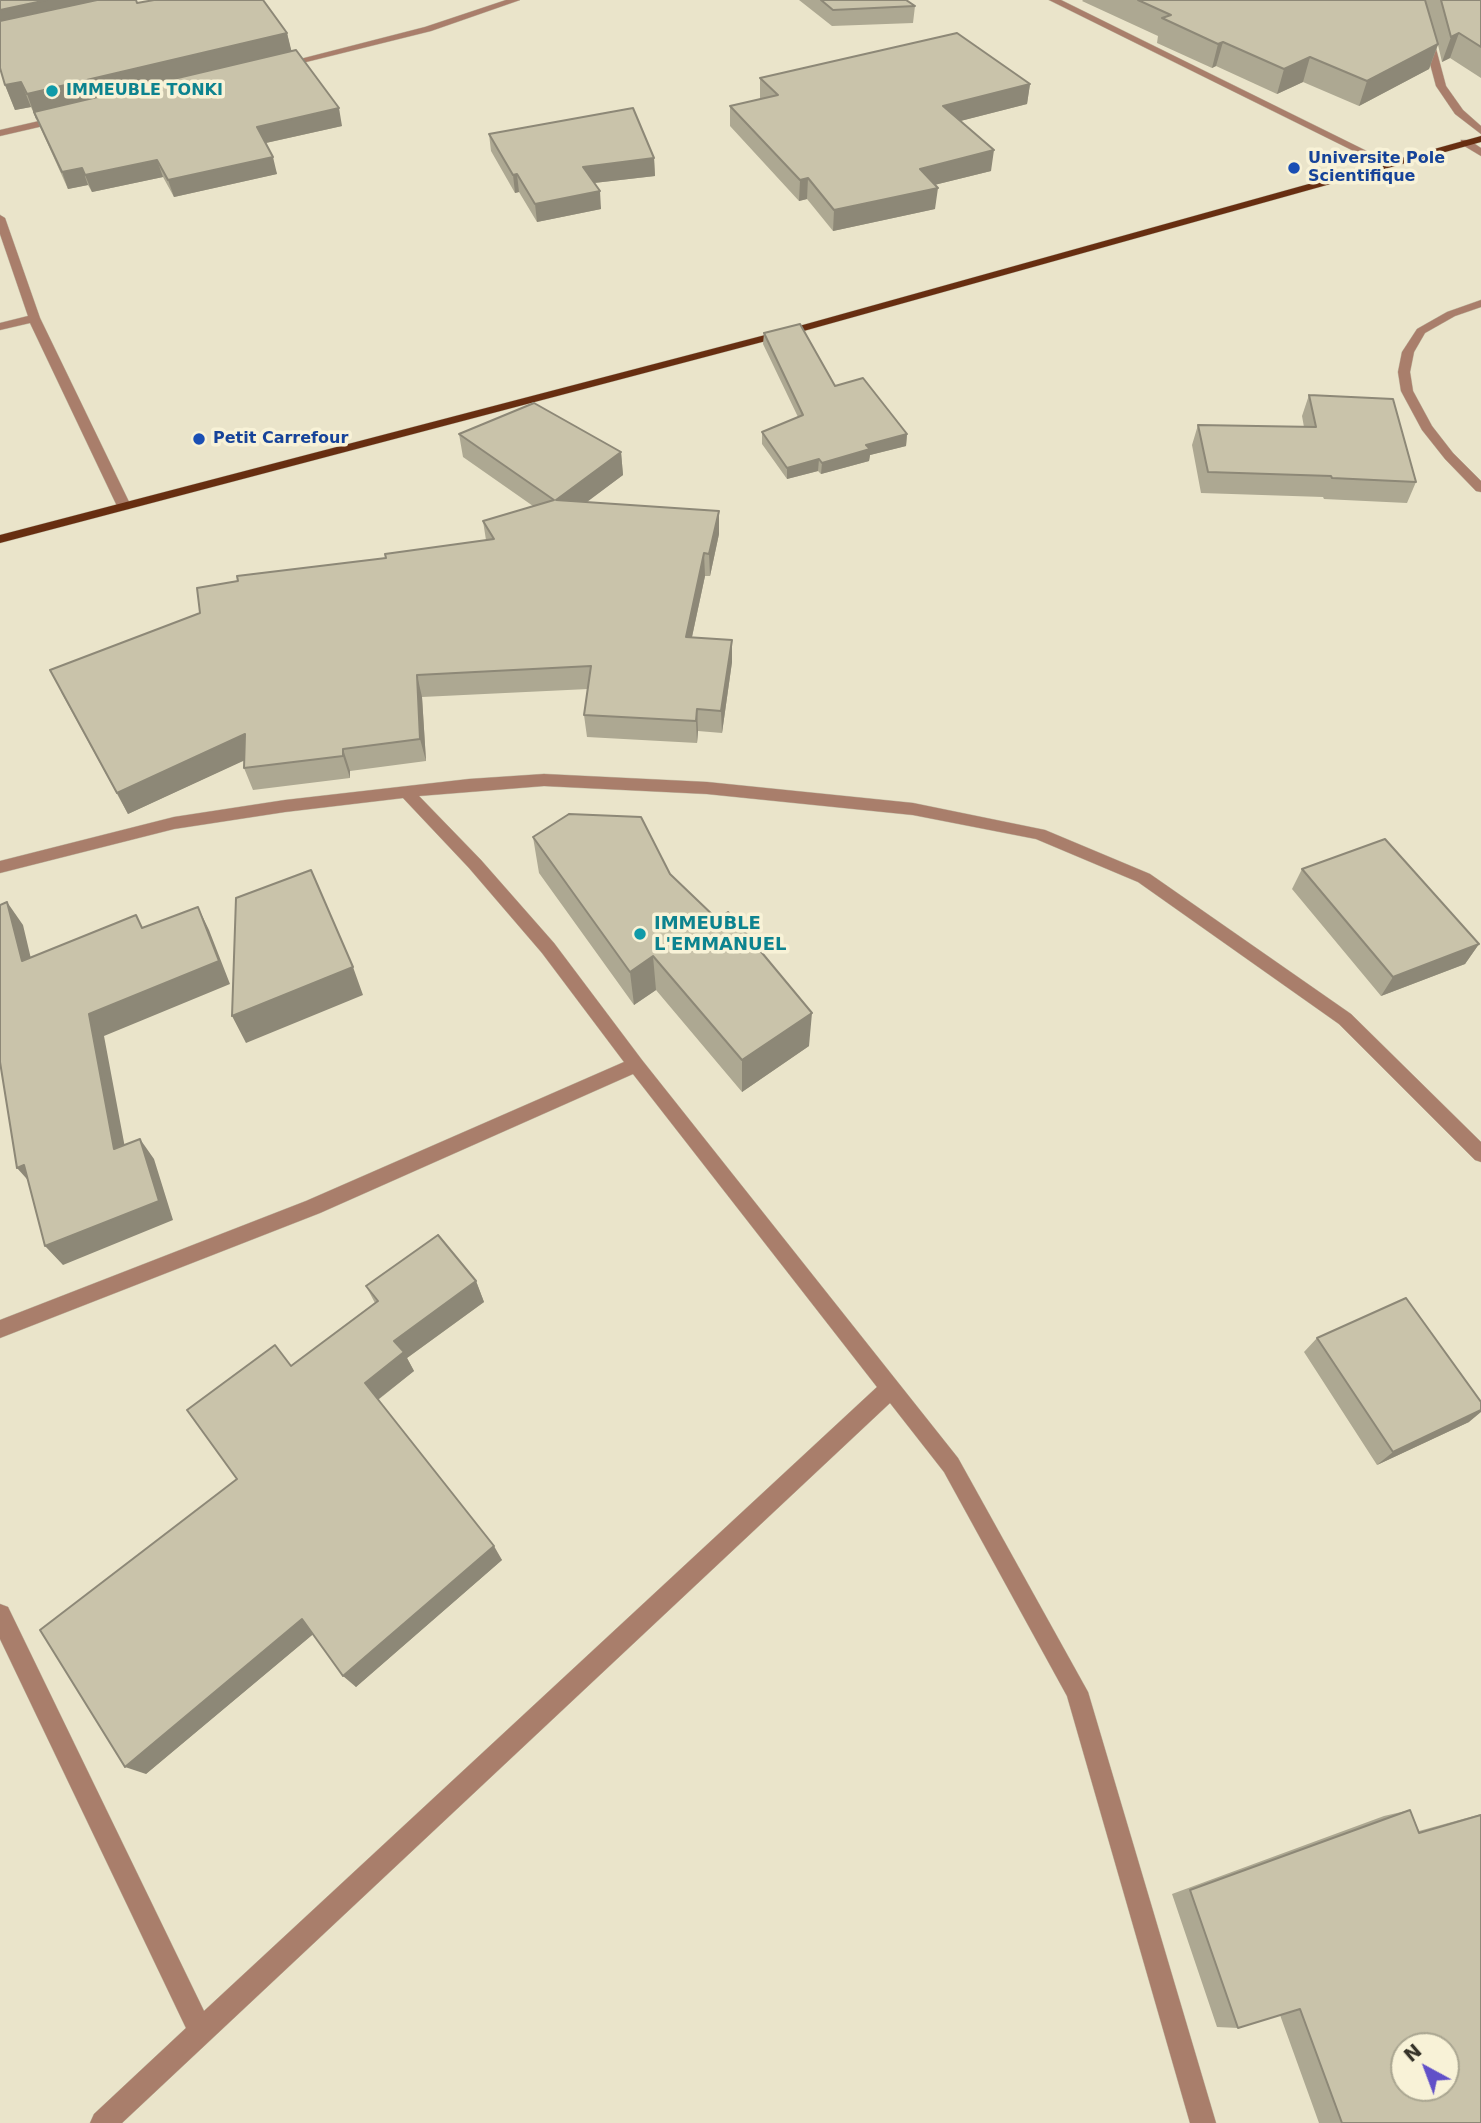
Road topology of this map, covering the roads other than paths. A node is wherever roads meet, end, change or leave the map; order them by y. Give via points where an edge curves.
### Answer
1 (514, 0) edge
2 (1054, 0) edge
3 (1418, 0) edge
4 (265, 70) edge
5 (66, 117) edge
6 (1481, 131) edge
7 (0, 134) edge
8 (1481, 139) edge
9 (1465, 142) junction
10 (1481, 153) edge
11 (1388, 164) junction
12 (0, 218) edge
13 (1481, 303) edge
14 (34, 318) junction
15 (0, 327) edge
16 (1481, 488) edge
17 (124, 506) junction
18 (0, 539) edge
19 (408, 793) junction
20 (0, 867) edge
21 (636, 1065) junction
22 (1481, 1154) edge
23 (0, 1329) edge
24 (891, 1388) junction
25 (0, 1615) edge
26 (201, 2032) junction
27 (103, 2123) edge
28 (1203, 2123) edge

1 - 4 street via 428,29
2 - 11 street
3 - 6 street via 1441,86 1459,112
5 - 7 street
8 - 9 main road
9 - 10 street
9 - 11 main road
11 - 17 main road via 782,333
12 - 14 street
13 - 16 street via 1421,331 1408,352 1404,372 1407,391 1426,427
14 - 15 street
14 - 17 street
17 - 18 main road
19 - 20 street via 174,823
19 - 21 street via 548,948
19 - 22 street via 544,780 708,788 913,809 1039,834 1144,878 1345,1019
21 - 23 street via 313,1207
21 - 24 street
24 - 26 street
24 - 28 street via 951,1465 1077,1692
25 - 26 street
26 - 27 street

